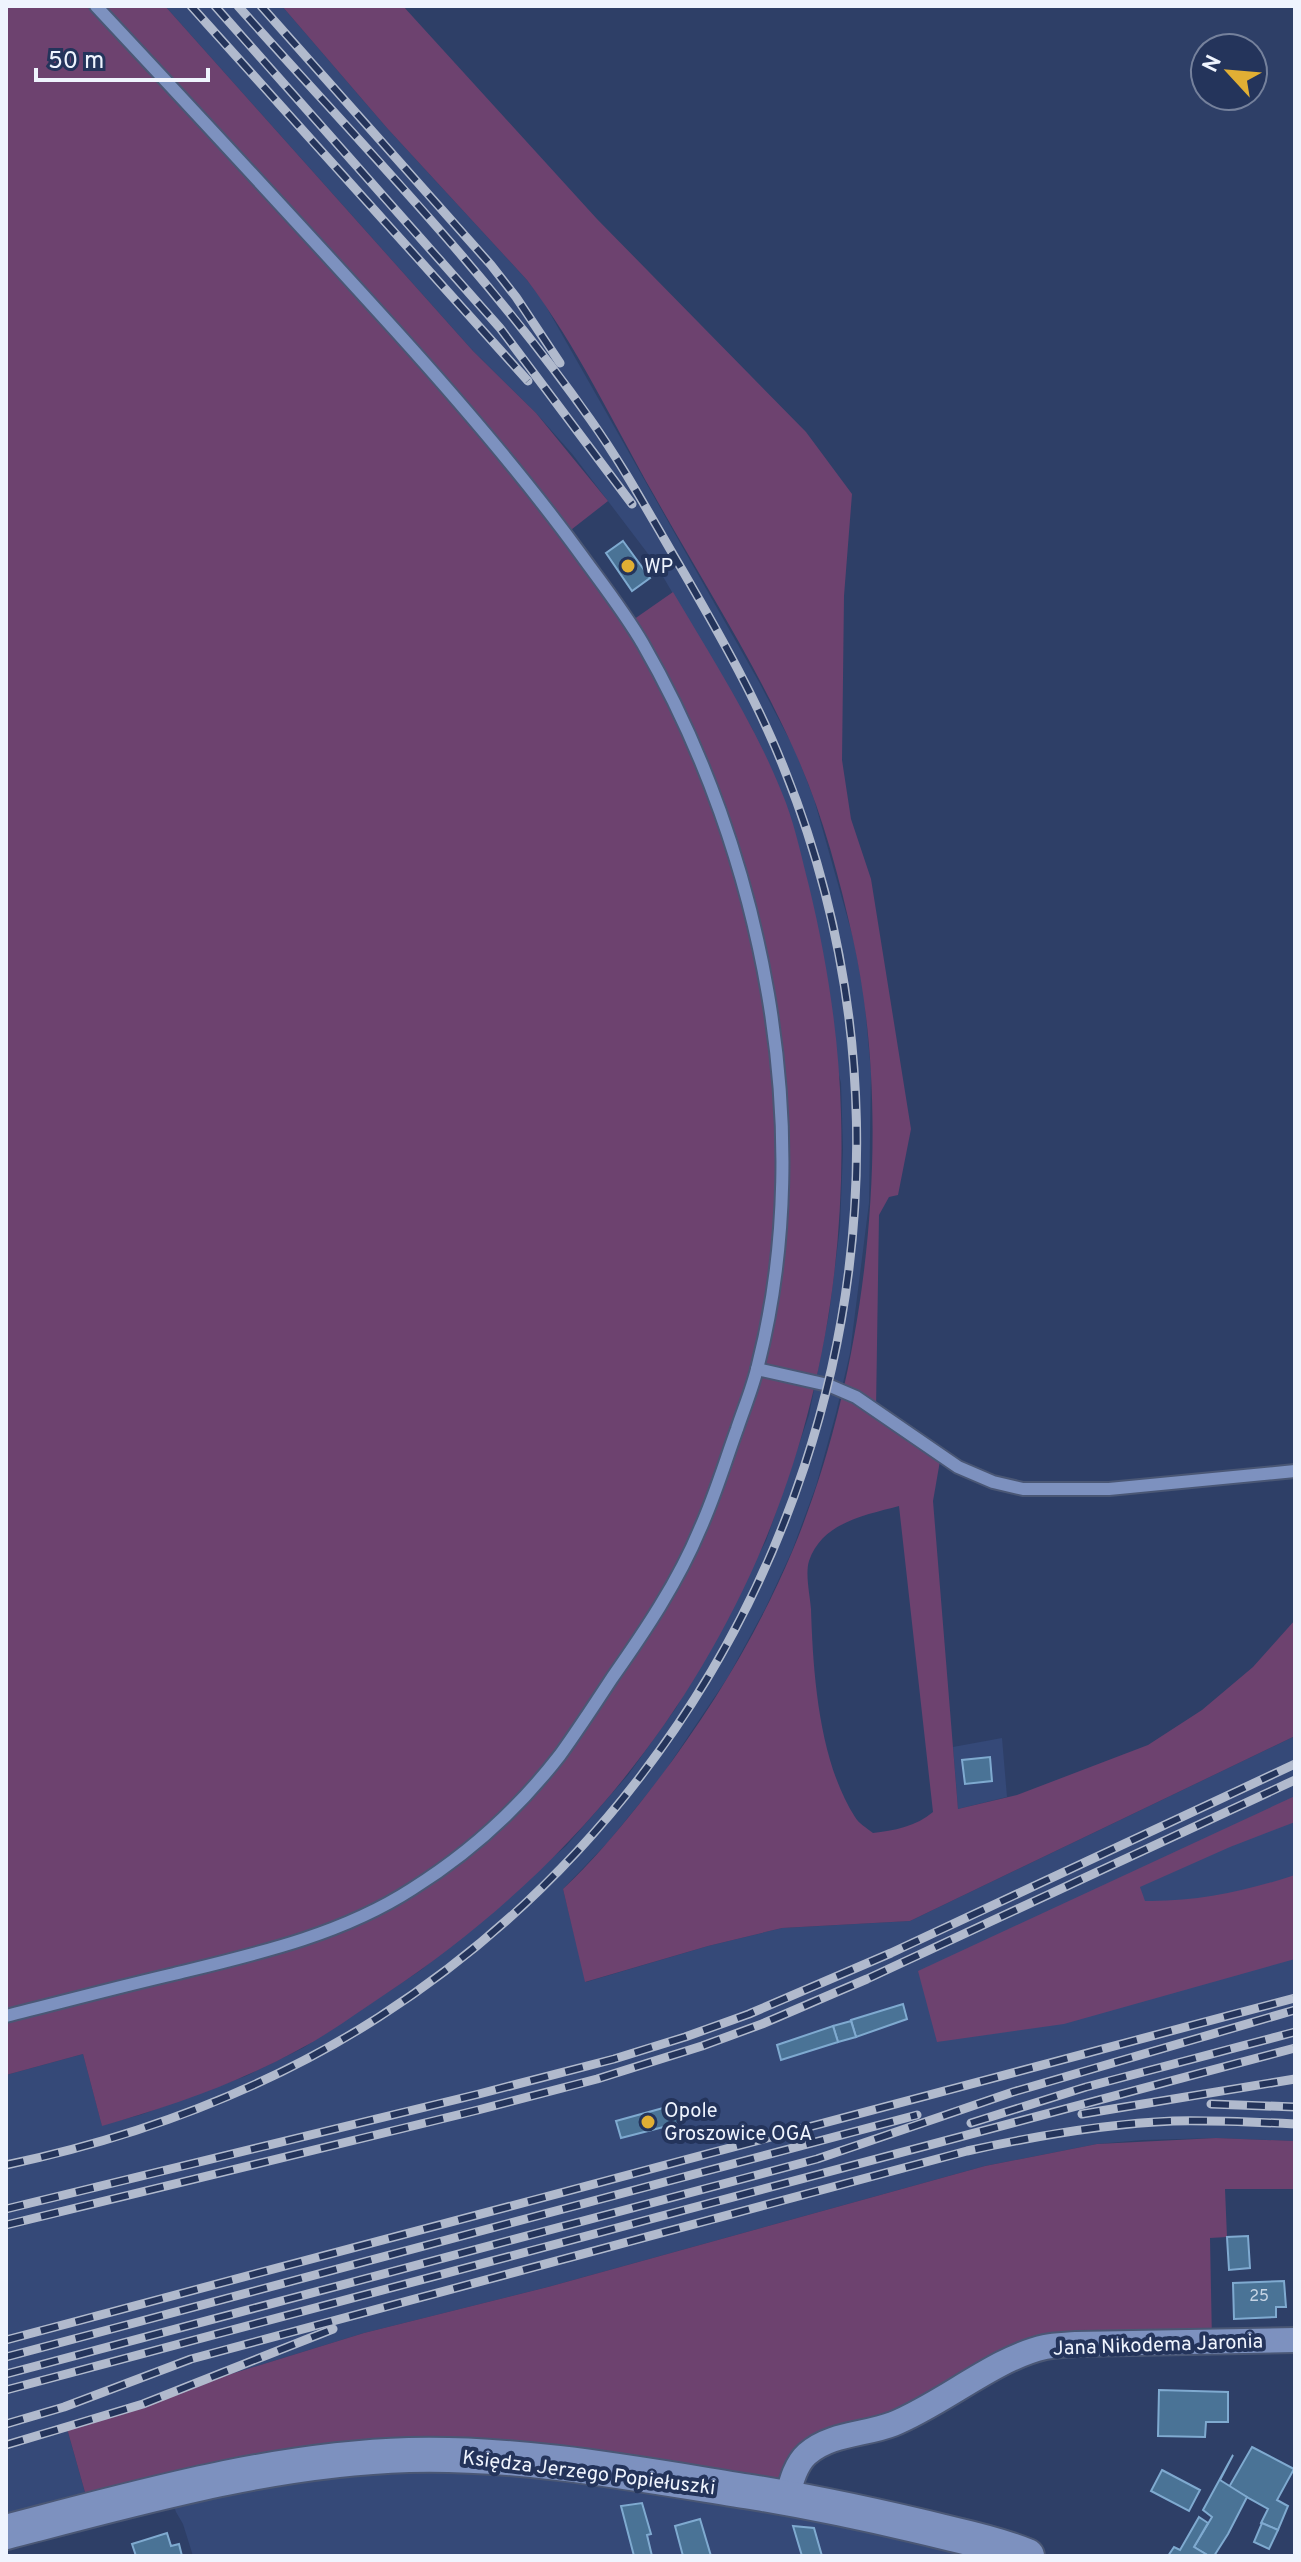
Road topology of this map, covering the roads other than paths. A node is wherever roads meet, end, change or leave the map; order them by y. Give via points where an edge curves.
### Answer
1 (96, 6) edge
2 (757, 1369) junction
3 (1295, 1471) edge
4 (6, 2016) edge
5 (1295, 2340) edge
6 (787, 2498) junction
7 (6, 2532) edge
8 (1027, 2556) edge

1 - 2 lane via 494,440 622,611 666,688 736,856 767,978 778,1095 780,1221
2 - 3 lane via 840,1389 958,1467 1023,1489 1109,1489
2 - 4 lane via 717,1487 677,1576 559,1755 499,1823 409,1892 340,1926 256,1954
5 - 6 street, Jana Nikodema Jaronia via 1045,2347 920,2412 822,2445 795,2470
6 - 7 main road, Księdza Jerzego Popiełuszki via 551,2464 410,2455 260,2472
6 - 8 main road, Księdza Jerzego Popiełuszki via 908,2522

